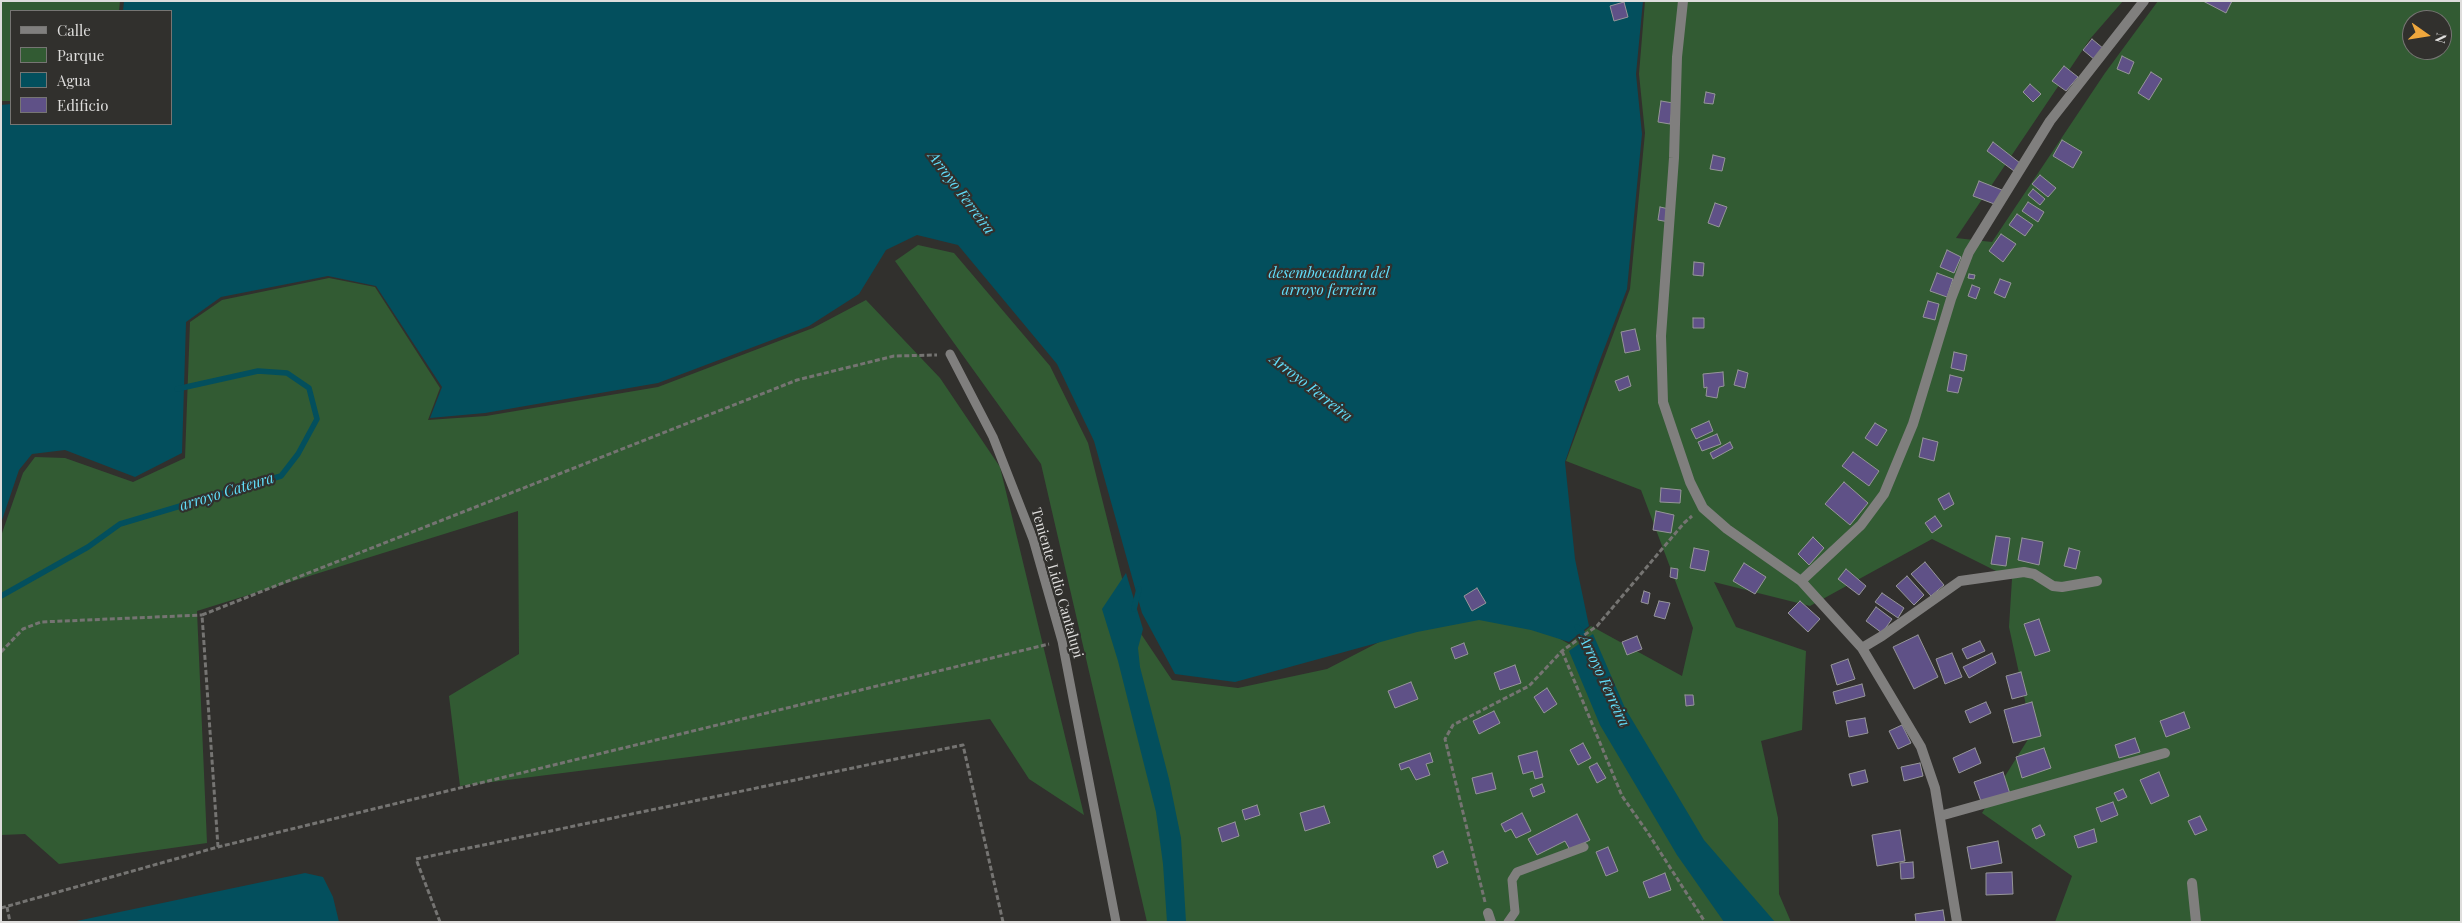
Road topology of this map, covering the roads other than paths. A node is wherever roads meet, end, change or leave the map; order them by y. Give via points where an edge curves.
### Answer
1 (1683, 1) edge
2 (2144, 1) edge
3 (950, 354) road end
4 (1801, 581) junction
5 (2097, 581) dead end
6 (1862, 648) junction
7 (2165, 753) dead end
8 (1940, 816) junction
9 (1584, 848) dead end
10 (2192, 883) dead end
11 (1116, 922) edge
12 (1508, 922) edge
13 (1957, 922) edge
14 (2196, 922) edge

1 - 4 street via 1660,336 1663,402 1690,482 1703,508 1727,529
2 - 4 street via 2050,121 1969,252 1913,424 1884,494 1861,526
3 - 11 lane, Teniente Lidio Cantalupi via 989,428 1033,539 1062,641
4 - 6 street
5 - 6 street via 2053,586 2034,574 2024,572 1960,581
6 - 8 street via 1921,747 1935,788
7 - 8 street
8 - 13 street
9 - 12 lane via 1517,872 1512,880 1515,912
10 - 14 street

